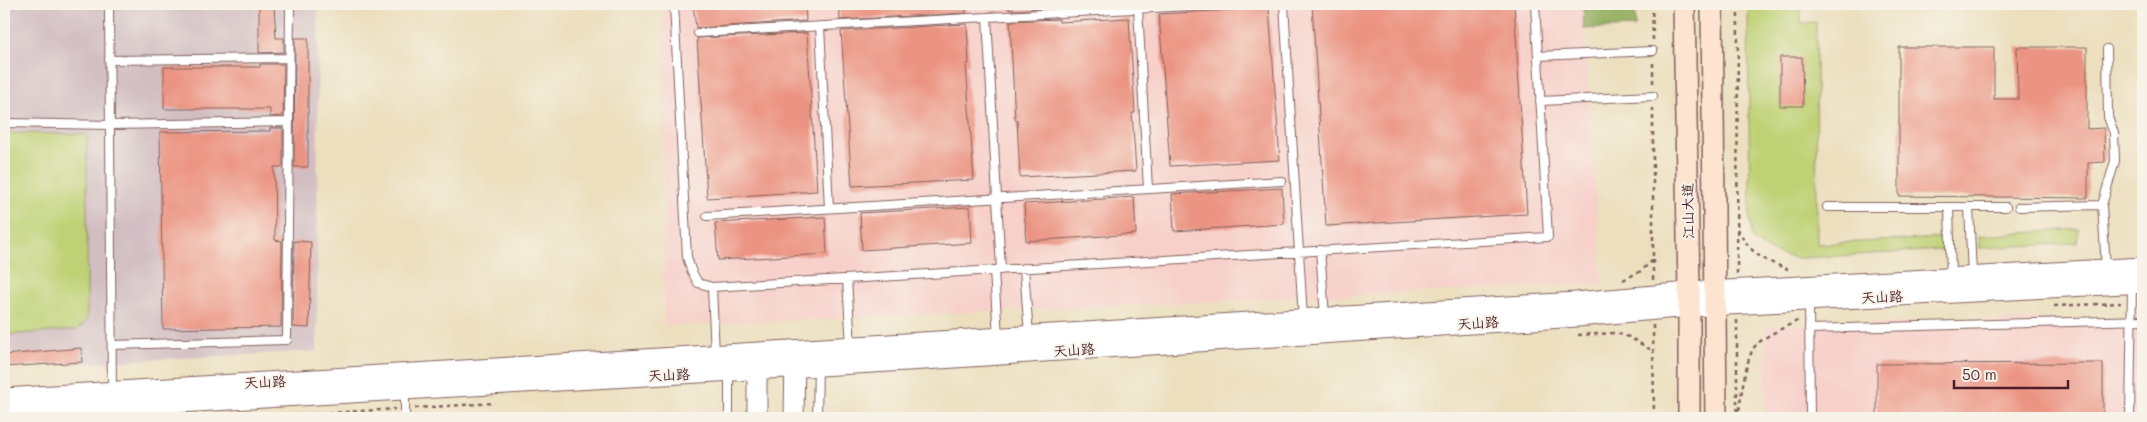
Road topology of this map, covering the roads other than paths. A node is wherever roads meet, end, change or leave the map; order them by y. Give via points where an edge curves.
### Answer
1 (109, 4) edge
2 (290, 4) edge
3 (674, 4) edge
4 (1224, 4) edge
5 (1284, 4) edge
6 (1535, 4) edge
7 (1684, 4) edge
8 (1712, 4) edge
9 (1138, 8) junction
10 (987, 17) junction
11 (820, 26) junction
12 (698, 33) dead end
13 (2107, 49) dead end
14 (1652, 51) road end
15 (1538, 56) junction
16 (289, 58) junction
17 (110, 60) junction
18 (1652, 96) road end
19 (1540, 102) junction
20 (289, 122) junction
21 (4, 123) edge
22 (110, 125) junction
23 (1282, 181) dead end
24 (1148, 189) junction
25 (997, 198) junction
26 (2102, 205) junction
27 (1827, 207) dead end
28 (1949, 207) junction
29 (1969, 207) junction
30 (2006, 207) dead end
31 (2019, 207) dead end
32 (829, 208) junction
33 (707, 216) dead end
34 (1320, 250) junction
35 (1298, 252) junction
36 (1024, 268) junction
37 (2143, 268) edge
38 (998, 270) junction
39 (2107, 277) junction
40 (847, 279) junction
41 (2138, 283) edge
42 (1972, 284) junction
43 (1951, 286) junction
44 (712, 287) junction
45 (1727, 298) junction
46 (1689, 299) junction
47 (1809, 301) junction
48 (2132, 320) junction
49 (2143, 320) edge
50 (1326, 325) junction
51 (1303, 327) junction
52 (1809, 329) junction
53 (1029, 344) junction
54 (112, 345) junction
55 (998, 346) junction
56 (851, 355) junction
57 (818, 357) junction
58 (794, 359) junction
59 (757, 361) junction
60 (722, 363) junction
61 (405, 390) junction
62 (4, 398) edge
63 (112, 399) junction
64 (4, 413) edge
65 (70, 414) edge
66 (405, 418) edge
67 (729, 418) edge
68 (757, 418) edge
69 (794, 418) edge
70 (817, 418) edge
71 (1689, 418) edge
72 (1716, 418) edge
73 (1810, 418) edge
74 (2130, 418) edge

1 - 17 lane
2 - 16 lane
3 - 44 lane via 687,257 698,283
4 - 9 lane
5 - 35 lane
6 - 15 lane
7 - 46 main road, 江山大道
8 - 45 main road, 江山大道
9 - 10 lane
9 - 24 lane
10 - 11 lane
10 - 25 lane
11 - 12 lane
11 - 32 lane
13 - 26 lane via 2108,117 2114,133 2115,161
14 - 15 lane
15 - 19 lane
16 - 17 lane
16 - 20 lane
17 - 22 lane
18 - 19 lane
19 - 34 lane via 1548,236
20 - 22 lane
20 - 54 lane via 287,340
21 - 22 lane
22 - 54 lane
23 - 24 lane
24 - 25 lane
25 - 32 lane
25 - 38 lane
26 - 31 lane
26 - 39 lane
27 - 28 lane
28 - 29 lane
28 - 43 lane
29 - 30 lane
29 - 42 lane
32 - 33 lane
34 - 35 lane
34 - 50 lane
35 - 36 lane
35 - 51 lane
36 - 38 lane
36 - 53 lane
37 - 39 street, 天山路
38 - 40 lane
38 - 55 lane
39 - 41 street, 天山路
39 - 42 street, 天山路
40 - 44 lane
40 - 56 lane
41 - 48 lane
42 - 43 street, 天山路
43 - 45 street, 天山路
43 - 47 street, 天山路
44 - 60 lane
45 - 46 street, 天山路
45 - 47 street, 天山路
45 - 72 main road, 江山大道
46 - 50 street, 天山路
46 - 71 main road, 江山大道
47 - 52 lane
48 - 49 lane
48 - 52 lane
48 - 74 lane
50 - 51 street, 天山路
51 - 53 street, 天山路
52 - 73 lane
53 - 55 street, 天山路
54 - 63 lane
55 - 56 street, 天山路
56 - 57 street, 天山路
57 - 58 street, 天山路
57 - 70 lane
58 - 59 street, 天山路
58 - 69 street
59 - 60 street, 天山路
59 - 68 street
60 - 61 street, 天山路
60 - 63 street, 天山路
60 - 67 lane
61 - 63 street, 天山路
61 - 66 lane
62 - 63 street, 天山路
63 - 65 street, 天山路
64 - 65 street, 天山路

